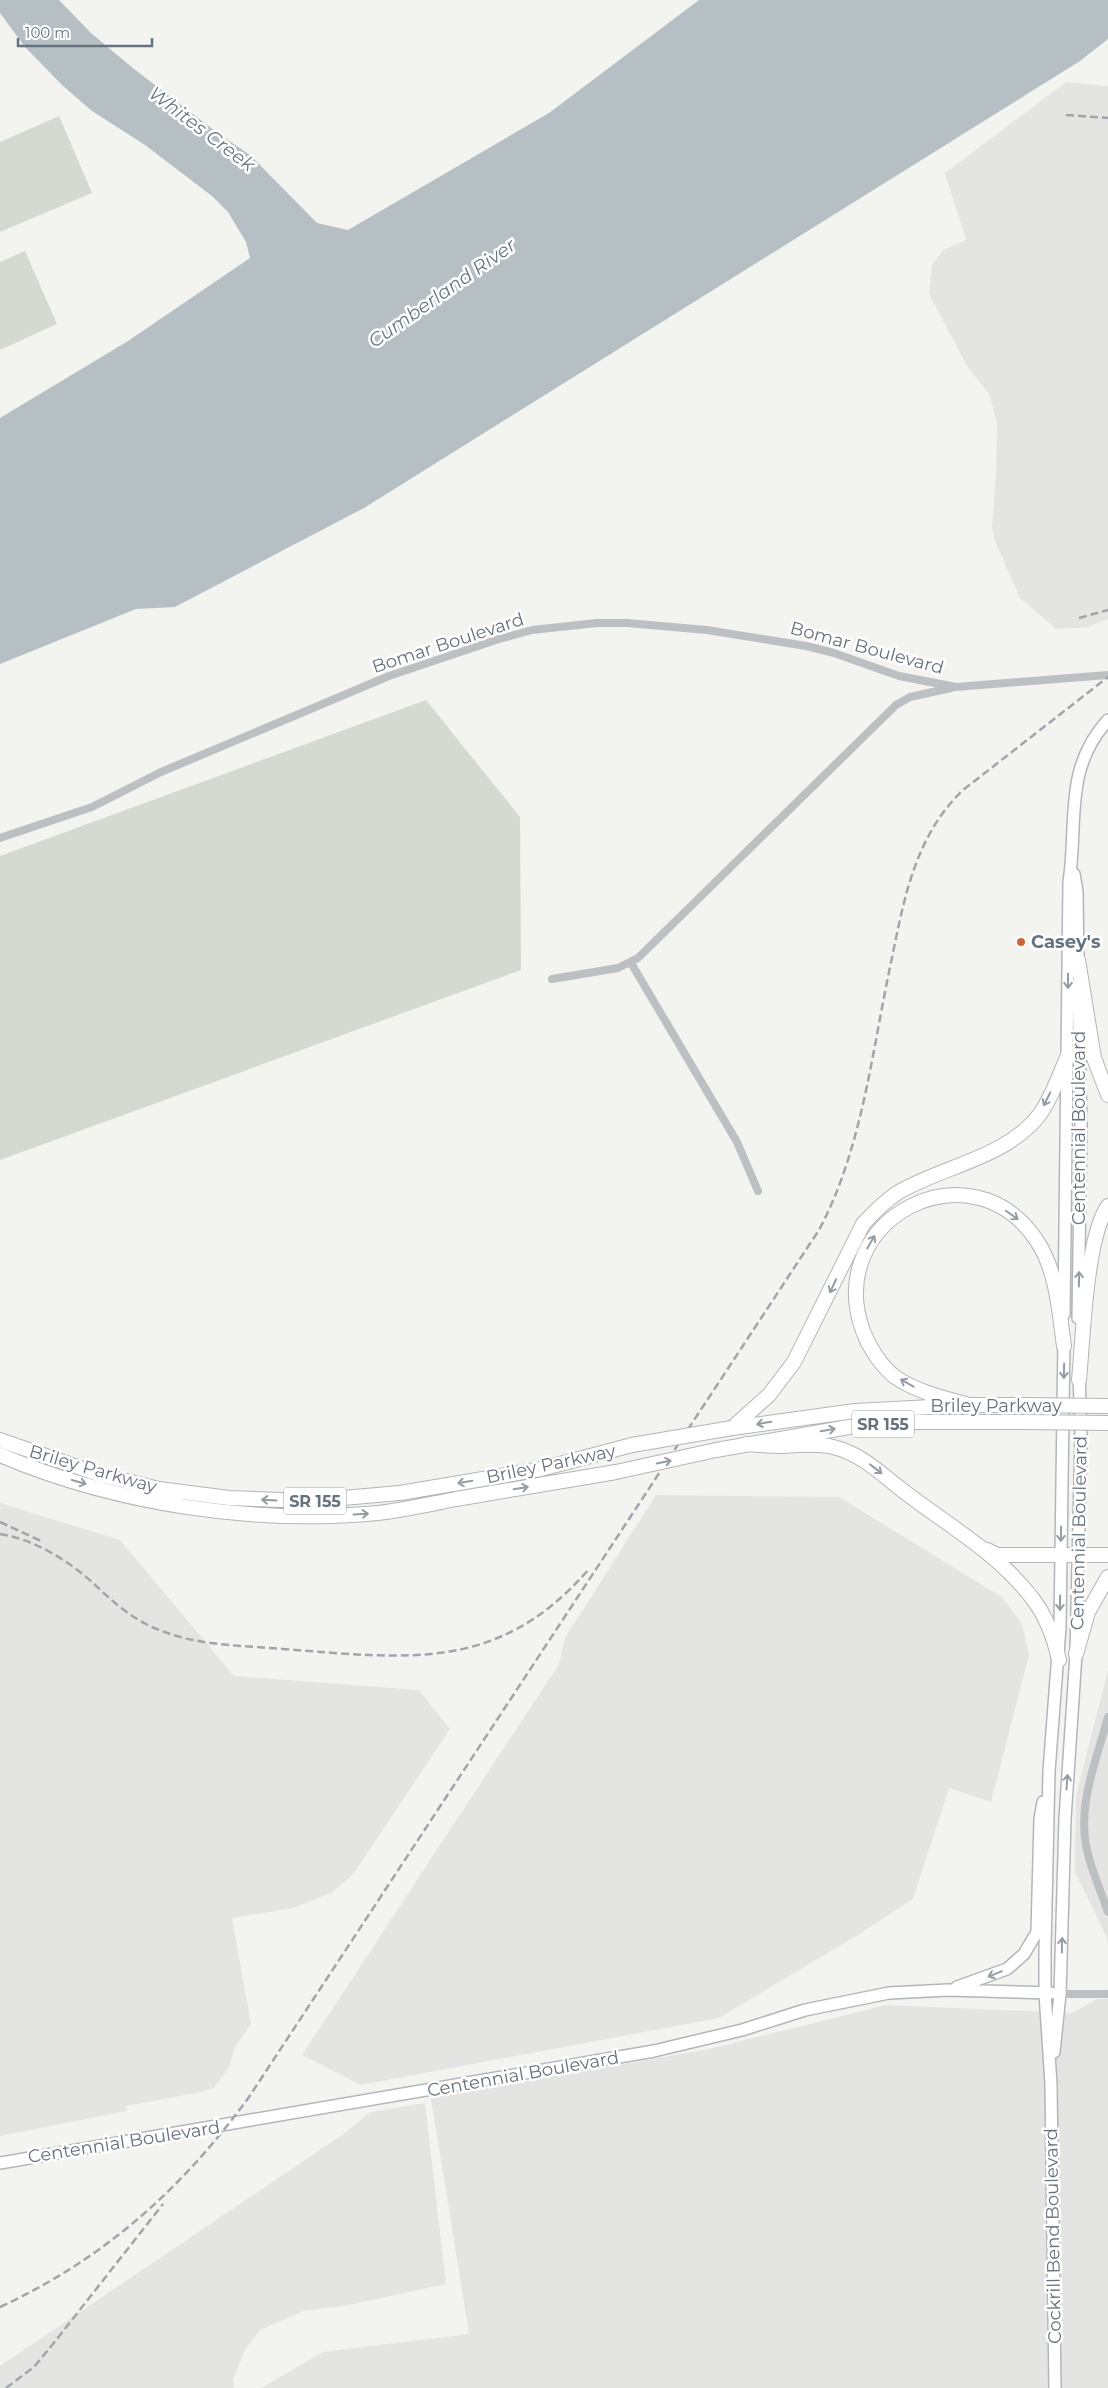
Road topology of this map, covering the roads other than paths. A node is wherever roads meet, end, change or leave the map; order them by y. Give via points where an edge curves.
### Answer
1 (1108, 675) edge
2 (956, 687) junction
3 (1108, 720) edge
4 (0, 838) edge
5 (1072, 863) junction
6 (1078, 960) junction
7 (631, 963) junction
8 (552, 979) dead end
9 (1068, 1055) junction
10 (1108, 1095) edge
11 (758, 1191) dead end
12 (1108, 1206) edge
13 (1064, 1346) junction
14 (1079, 1380) junction
15 (969, 1405) junction
16 (1108, 1406) edge
17 (1108, 1423) edge
18 (732, 1428) junction
19 (0, 1440) edge
20 (746, 1444) junction
21 (0, 1454) edge
22 (980, 1547) junction
23 (1061, 1555) junction
24 (1078, 1555) junction
25 (1108, 1555) edge
26 (1108, 1577) edge
27 (1076, 1654) junction
28 (1059, 1660) junction
29 (1108, 1717) edge
30 (1049, 1771) junction
31 (1108, 1912) edge
32 (948, 1990) junction
33 (1045, 1993) junction
34 (1060, 1994) junction
35 (1108, 1994) edge
36 (1051, 2084) junction
37 (0, 2163) edge
38 (1055, 2388) edge

1 - 2 street, Bomar Boulevard
2 - 4 street, Bomar Boulevard via 899,676 806,646 707,630 627,623 532,630 389,676 161,772 98,804
2 - 7 street via 910,697 896,705 649,949
3 - 5 main road, Centennial Boulevard via 1086,753 1077,776
5 - 6 main road, Centennial Boulevard
5 -> 9 main road, Centennial Boulevard via 1068,882
6 - 10 highway via 1094,1058
14 -> 6 main road, Centennial Boulevard via 1081,1126
7 - 8 street
7 - 11 street via 738,1142
9 - 13 main road, Centennial Boulevard
9 -> 18 highway via 1040,1114 1022,1132 1004,1144 897,1194 868,1218 794,1362 770,1395
12 - 14 highway via 1101,1216 1094,1243
15 -> 13 highway via 915,1388 894,1376 876,1356 860,1320 856,1279 863,1257 873,1237 888,1220 907,1207 929,1198 975,1197 996,1204 1022,1223 1037,1241 1050,1266
13 -> 23 main road, Centennial Boulevard
14 - 24 main road, Centennial Boulevard
15 - 16 highway, Briley Parkway / SR 155, bridge
15 -> 18 highway, Briley Parkway / SR 155 via 855,1410
20 -> 17 highway, Briley Parkway / SR 155, bridge via 849,1427 915,1422
18 -> 19 highway, Briley Parkway / SR 155, bridge via 632,1446 540,1469 400,1493 308,1501 229,1498 159,1489 98,1474
21 -> 20 highway, Briley Parkway / SR 155, bridge via 78,1482 160,1502 231,1513 305,1516 378,1513 616,1472
20 -> 22 highway via 807,1444 854,1454
22 - 23 highway via 997,1555
22 - 28 highway via 1032,1597 1054,1637
23 - 24 highway
23 -> 28 main road, Centennial Boulevard
24 - 25 highway
24 - 27 main road, Centennial Boulevard
26 - 27 highway via 1088,1612
34 -> 27 main road, Centennial Boulevard via 1064,1819
28 - 30 main road, Centennial Boulevard
29 - 31 street via 1087,1797 1084,1822 1087,1848
30 -> 32 main road via 1040,1819 1037,1932 1024,1954 1007,1969
30 - 33 main road, Centennial Boulevard
32 - 33 main road, Centennial Boulevard
32 - 37 main road, Centennial Boulevard via 889,1993 805,2010 742,2030 654,2051
33 - 34 main road, Centennial Boulevard
33 - 36 main road, Centennial Boulevard
34 - 35 street, Centennial Boulevard
34 - 36 main road, Centennial Boulevard
36 - 38 main road, Cockrill Bend Boulevard

